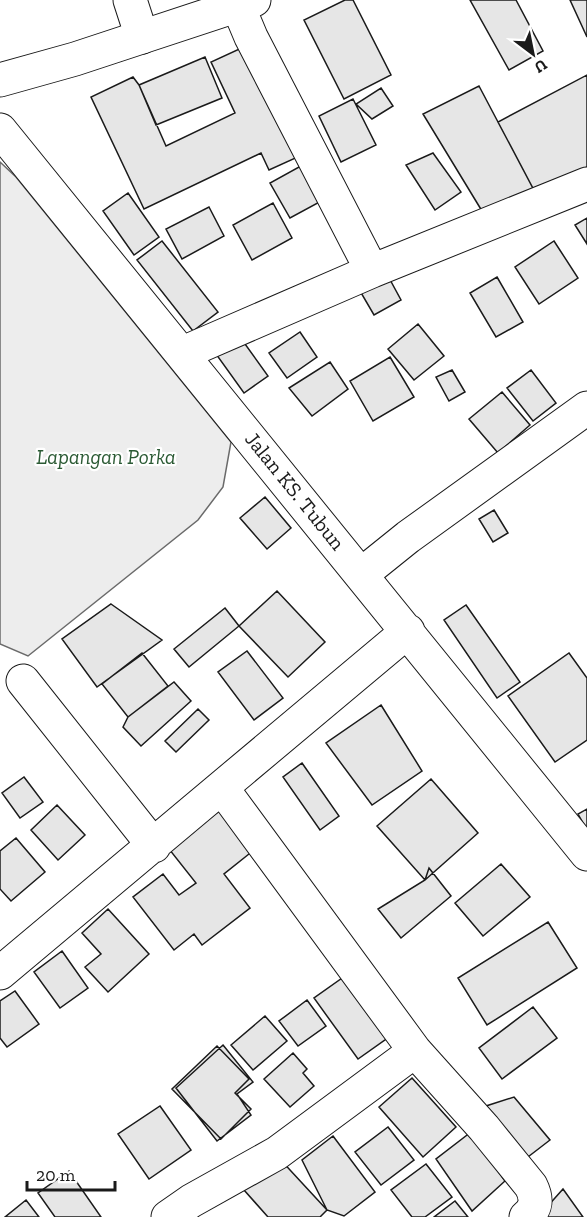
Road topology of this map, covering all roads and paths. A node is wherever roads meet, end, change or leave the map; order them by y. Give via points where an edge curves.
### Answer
1 (130, 0) edge
2 (246, 3) edge
3 (142, 37) junction
4 (0, 80) edge
5 (0, 130) edge
6 (587, 184) edge
7 (372, 271) junction
8 (183, 353) junction
9 (587, 408) edge
10 (362, 574) junction
11 (408, 631) junction
12 (23, 681) dead end
13 (222, 788) junction
14 (154, 846) junction
15 (587, 854) edge
16 (0, 973) edge
17 (415, 1050) junction
18 (168, 1217) edge
19 (526, 1217) edge

1 - 3 street
2 - 3 street
2 - 7 street via 251,37
3 - 4 street
5 - 8 street, Jalan KS. Tubun
6 - 7 street
7 - 8 street
8 - 10 street, Jalan KS. Tubun
9 - 10 street
10 - 11 street, Jalan KS. Tubun
11 - 13 street
11 - 15 street, Jalan KS. Tubun
12 - 14 street
13 - 14 street
13 - 17 street
14 - 16 street
17 - 18 street via 277,1154
17 - 19 street via 531,1186 535,1204

